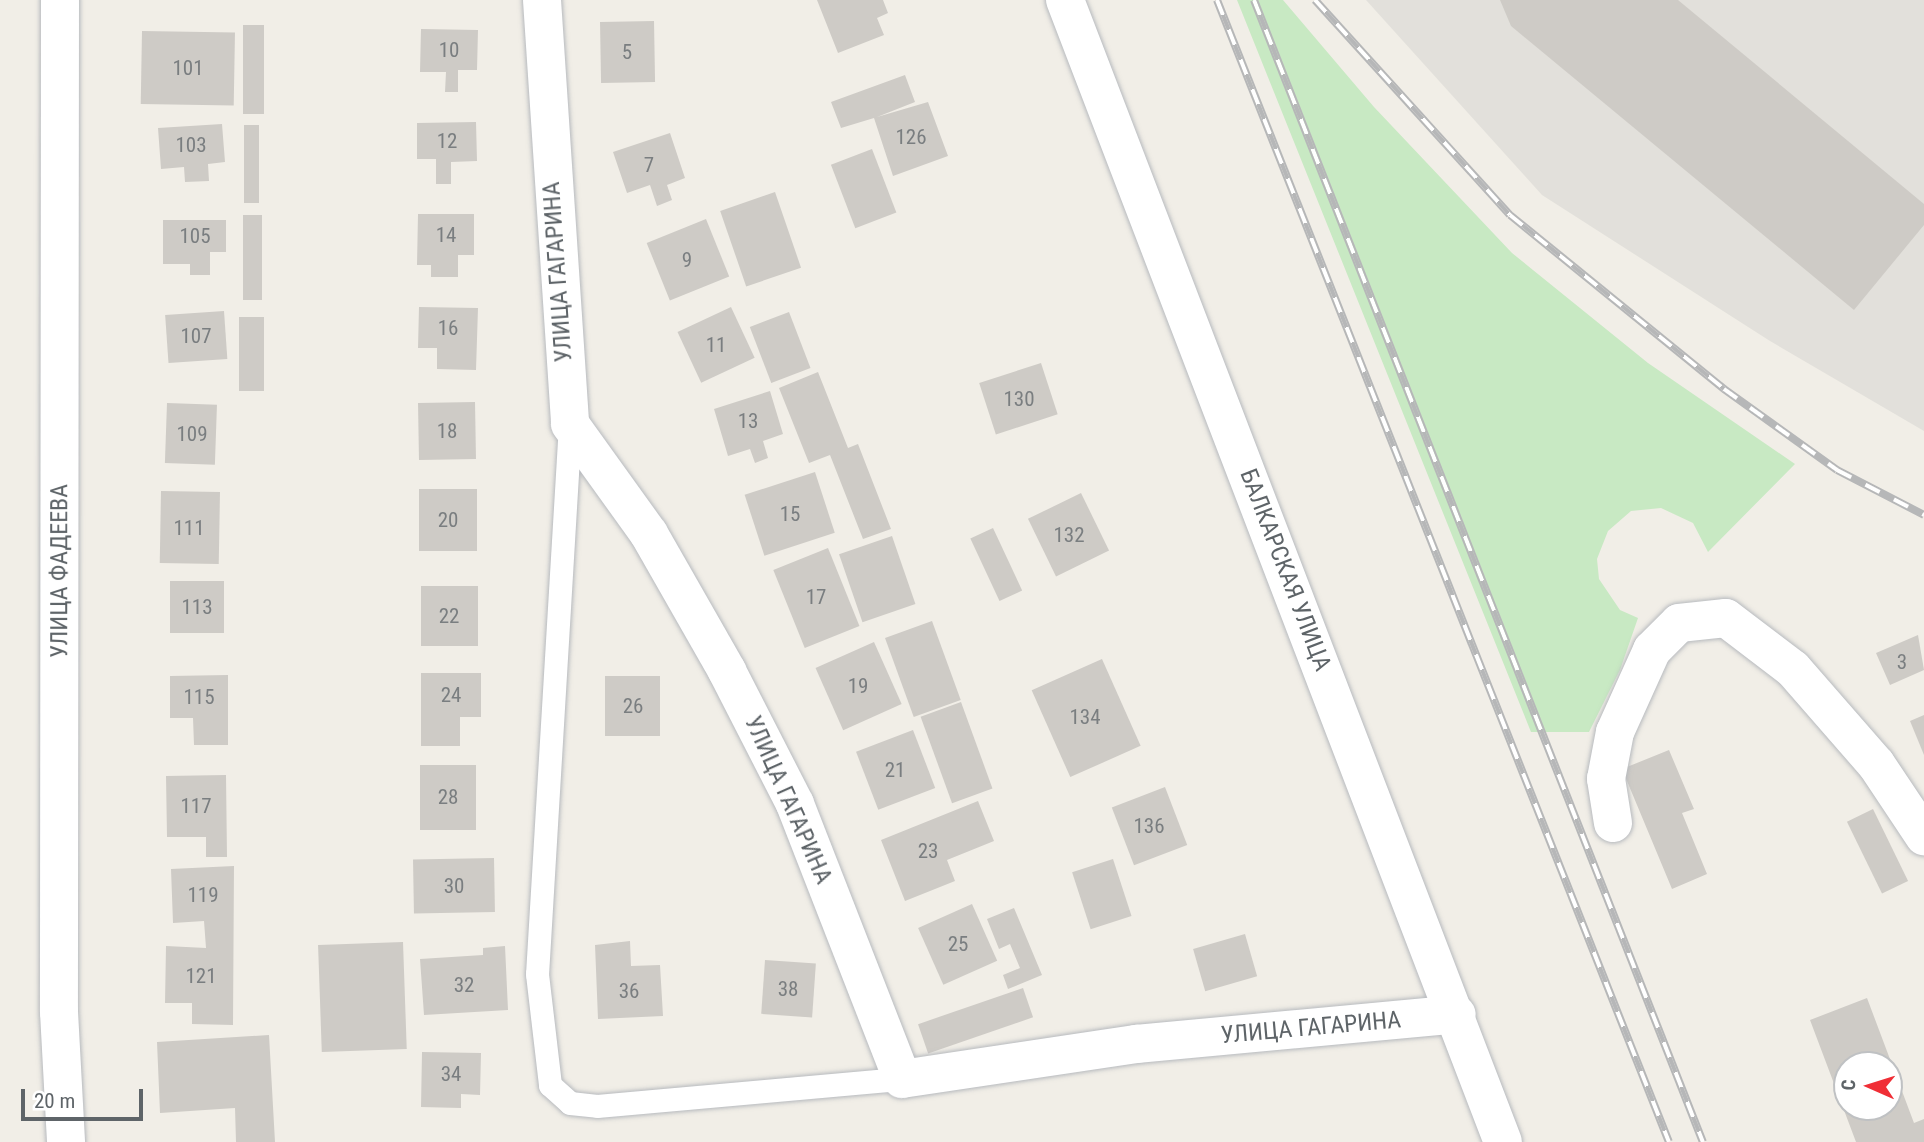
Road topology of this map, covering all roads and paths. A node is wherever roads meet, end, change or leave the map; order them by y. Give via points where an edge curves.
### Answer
1 (60, 0) edge
2 (542, 0) edge
3 (1065, 0) edge
4 (570, 424) junction
5 (1613, 823) dead end
6 (1924, 835) edge
7 (1457, 1014) junction
8 (902, 1079) junction
9 (65, 1142) edge
10 (1503, 1142) edge

1 - 9 street, УЛИЦА ФАДЕЕВА via 59,1012
2 - 4 street, УЛИЦА ГАГАРИНА
3 - 7 street, БАЛКАРСКАЯ УЛИЦА
4 - 8 street, УЛИЦА ГАГАРИНА via 649,534 789,792
4 - 8 lane via 537,974 550,1085 570,1103 597,1106
5 - 6 street via 1606,779 1615,732 1652,650 1679,623 1726,618 1793,669 1876,764
7 - 8 street, УЛИЦА ГАГАРИНА via 1136,1044
7 - 10 street, БАЛКАРСКАЯ УЛИЦА

